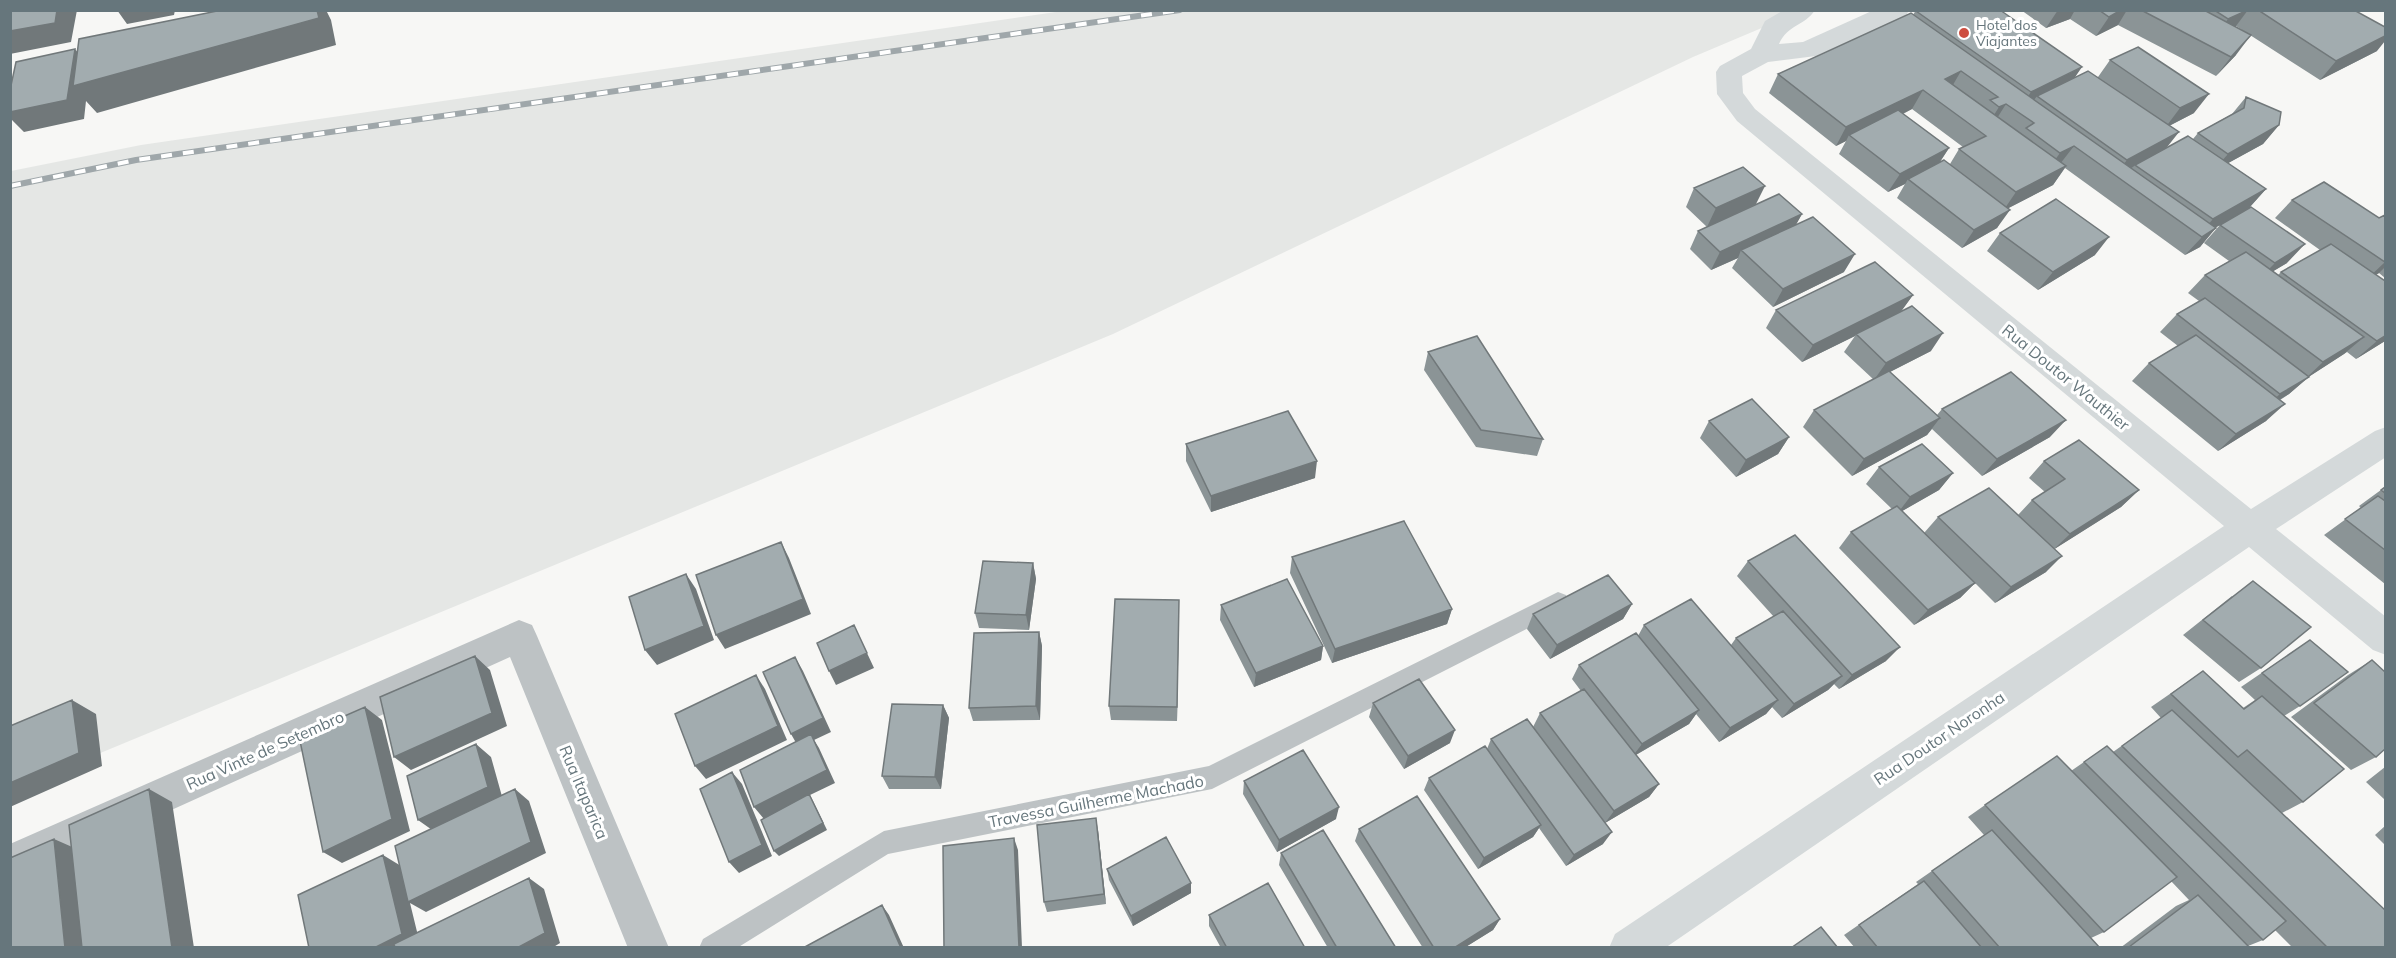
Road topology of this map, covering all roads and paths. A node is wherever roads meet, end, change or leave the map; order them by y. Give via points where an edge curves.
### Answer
1 (1803, 10) edge
2 (1898, 10) edge
3 (1761, 54) junction
4 (2385, 440) edge
5 (2249, 528) junction
6 (1576, 593) edge
7 (519, 636) joint
8 (2385, 639) edge
9 (10, 864) edge
10 (649, 948) edge
11 (712, 948) edge
12 (1629, 948) edge

1 - 3 street via 1774,27
2 - 3 street via 1807,50
3 - 5 street, Rua Doutor Wauthier via 1730,72 1730,94 1746,115
4 - 5 street, Rua Doutor Noronha
5 - 8 street, Rua Doutor Wauthier
5 - 12 street, Rua Doutor Noronha
6 - 11 lane, Travessa Guilherme Machado via 1212,777 884,843
7 - 9 street, Rua Vinte de Setembro
7 - 10 street, Rua Itaparica

